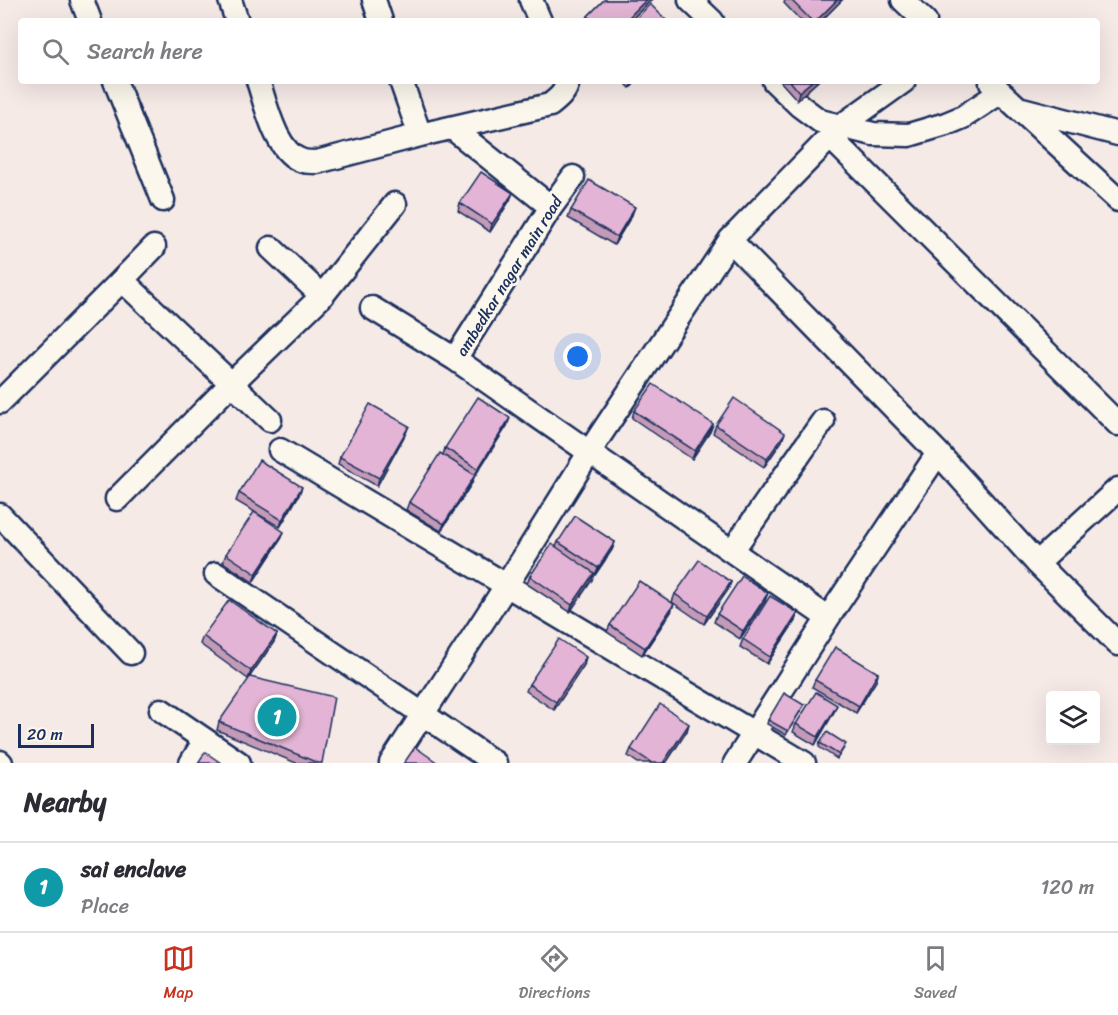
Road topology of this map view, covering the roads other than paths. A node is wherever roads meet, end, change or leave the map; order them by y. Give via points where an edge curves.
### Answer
1 (82, 0) edge
2 (230, 0) edge
3 (374, 0) edge
4 (531, 0) edge
5 (690, 0) edge
6 (903, 0) edge
7 (89, 18) edge
8 (236, 18) edge
9 (380, 18) edge
10 (539, 18) edge
11 (709, 18) edge
12 (922, 18) edge
13 (116, 84) edge
14 (259, 84) edge
15 (402, 84) edge
16 (567, 84) edge
17 (777, 84) edge
18 (900, 84) edge
19 (995, 86) edge
20 (1018, 107) junction
21 (452, 128) junction
22 (836, 132) junction
23 (1118, 134) edge
24 (420, 135) junction
25 (573, 177) dead end
26 (164, 200) dead end
27 (1118, 200) edge
28 (395, 204) dead end
29 (551, 207) junction
30 (730, 240) junction
31 (154, 247) dead end
32 (271, 248) dead end
33 (122, 280) junction
34 (322, 296) junction
35 (372, 308) dead end
36 (455, 359) junction
37 (232, 383) junction
38 (0, 402) edge
39 (270, 420) dead end
40 (823, 422) dead end
41 (1118, 424) edge
42 (280, 450) dead end
43 (590, 452) junction
44 (938, 453) junction
45 (1118, 489) edge
46 (117, 499) dead end
47 (0, 515) edge
48 (732, 551) junction
49 (1037, 563) junction
50 (216, 574) dead end
51 (506, 586) junction
52 (828, 618) junction
53 (1118, 644) edge
54 (131, 653) dead end
55 (161, 710) dead end
56 (423, 714) junction
57 (754, 733) junction
58 (205, 740) junction
59 (191, 763) edge
60 (239, 763) edge
61 (391, 763) edge
62 (495, 763) edge
63 (735, 763) edge
64 (804, 763) edge

1 - 7 street
2 - 8 street
3 - 9 street
4 - 10 street
5 - 11 street
6 - 12 street
13 - 26 street
14 - 24 street via 279,142 291,156 303,161 317,162
15 - 24 street
16 - 21 street via 550,105
17 - 22 street
18 - 22 street
19 - 20 street
19 - 22 street via 963,117 909,135
20 - 23 street
20 - 27 street
21 - 24 street
21 - 29 street
22 - 30 street
22 - 41 street
25 - 29 street, ambedkar nagar main road
28 - 34 street
29 - 36 street, ambedkar nagar main road
30 - 43 street
30 - 44 street
31 - 33 street
32 - 34 street
33 - 37 street
33 - 38 street
34 - 37 street
35 - 36 street
36 - 43 street, ambedkar nagar main road
37 - 39 street
37 - 46 street
40 - 48 street
42 - 51 street
43 - 48 street, ambedkar nagar main road
43 - 51 street
44 - 49 street
44 - 52 street
45 - 49 street
47 - 54 street
48 - 52 street, ambedkar nagar main road
49 - 53 street
50 - 56 street
51 - 56 street
51 - 57 street
52 - 57 street
55 - 58 street
56 - 61 street
56 - 62 street
57 - 63 street
57 - 64 street
58 - 59 street
58 - 60 street

